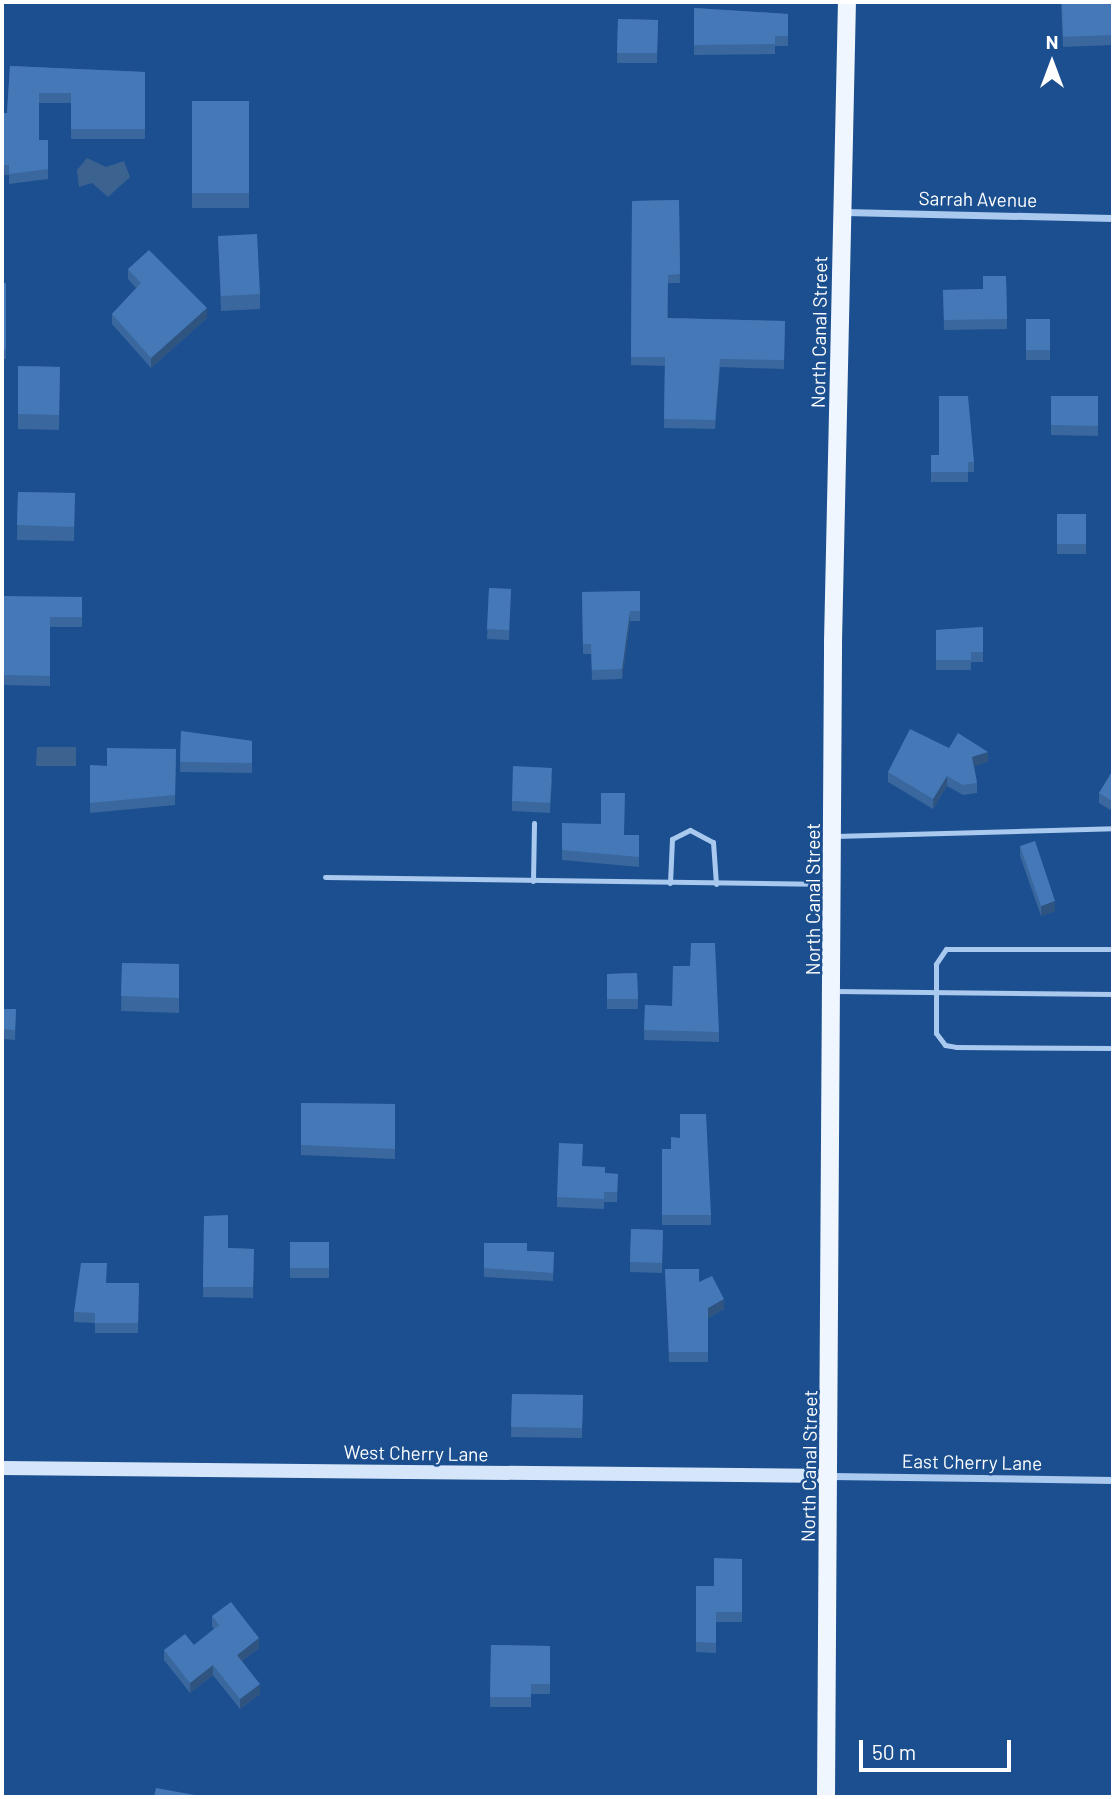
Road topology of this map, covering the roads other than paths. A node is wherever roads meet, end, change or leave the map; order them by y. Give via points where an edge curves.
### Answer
1 (847, 2) edge
2 (843, 212) junction
3 (1113, 218) edge
4 (534, 823) dead end
5 (1113, 828) edge
6 (835, 836) junction
7 (326, 877) dead end
8 (533, 881) junction
9 (670, 883) junction
10 (716, 884) junction
11 (835, 884) junction
12 (1113, 949) edge
13 (834, 991) junction
14 (937, 992) junction
15 (1113, 994) edge
16 (1113, 1048) edge
17 (2, 1468) edge
18 (830, 1476) junction
19 (1113, 1480) edge
20 (826, 1797) edge

1 - 2 main road, North Canal Street
2 - 3 street, Sarrah Avenue
2 - 6 main road, North Canal Street
4 - 8 lane
5 - 6 lane
6 - 11 main road, North Canal Street
7 - 8 lane
8 - 9 lane
9 - 10 lane
9 - 10 lane via 672,839 690,830 713,842
10 - 11 lane
11 - 13 main road, North Canal Street
12 - 14 lane via 946,949 936,964
13 - 14 lane
13 - 18 main road, North Canal Street
14 - 15 lane
14 - 16 lane via 936,1032 944,1045
17 - 18 street, West Cherry Lane
18 - 19 street, East Cherry Lane
18 - 20 main road, North Canal Street

